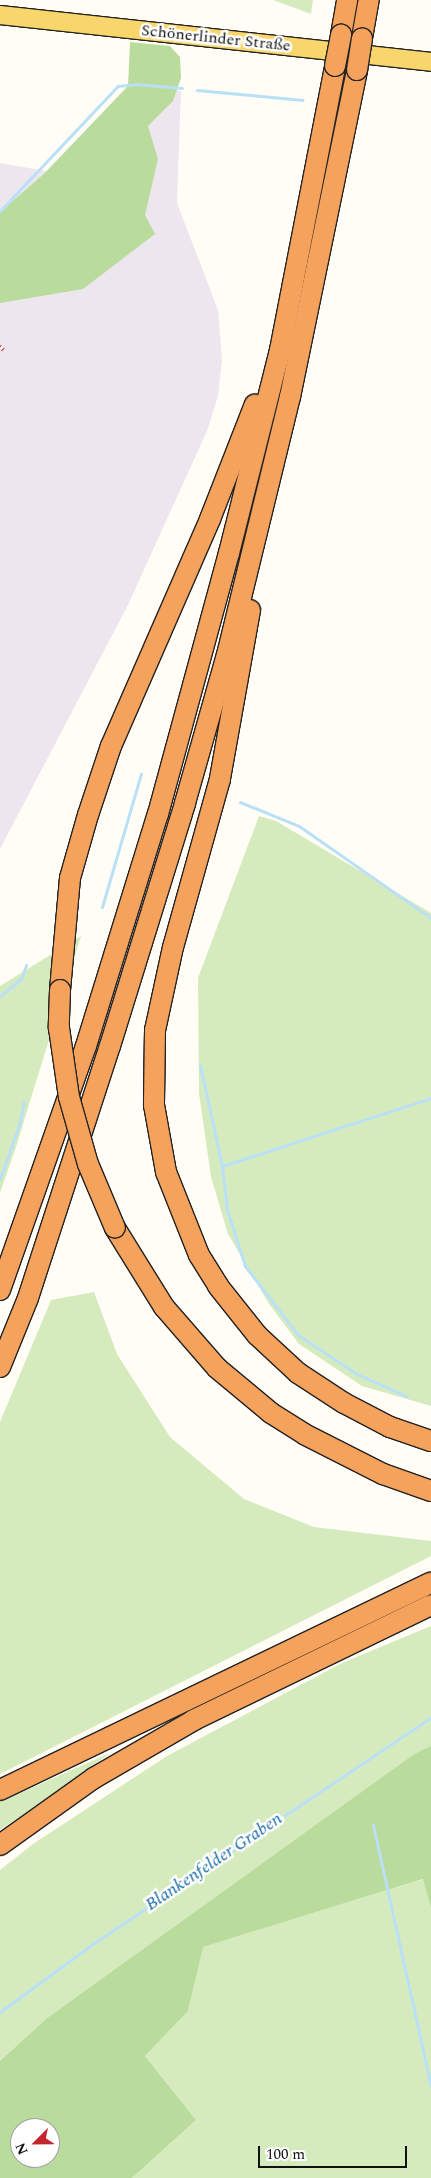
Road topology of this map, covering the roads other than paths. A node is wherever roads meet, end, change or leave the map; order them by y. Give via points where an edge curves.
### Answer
1 (346, 0) edge
2 (369, 0) edge
3 (0, 15) edge
4 (431, 62) edge
5 (280, 350) junction
6 (265, 502) junction
7 (0, 1290) edge
8 (0, 1367) edge
9 (431, 1441) edge
10 (431, 1491) edge
11 (431, 1583) edge
12 (431, 1604) edge
13 (0, 1790) edge
14 (0, 1845) edge

1 - 5 highway, bridge
2 - 6 highway, bridge via 290,397
3 - 4 main road, Schönerlinder Straße
5 - 7 highway via 158,814 86,1046
5 - 10 highway, bridge via 263,380 210,519 108,754 70,878 59,1028 69,1097 88,1164 115,1228 164,1307 217,1368 271,1412 304,1434 383,1474
6 - 8 highway via 185,803 31,1289
6 - 9 highway via 257,573 220,779 159,1002 152,1066 159,1141 166,1172 199,1256 257,1335 298,1374 344,1403 390,1427
11 - 13 highway
12 - 14 highway via 194,1720 94,1778

